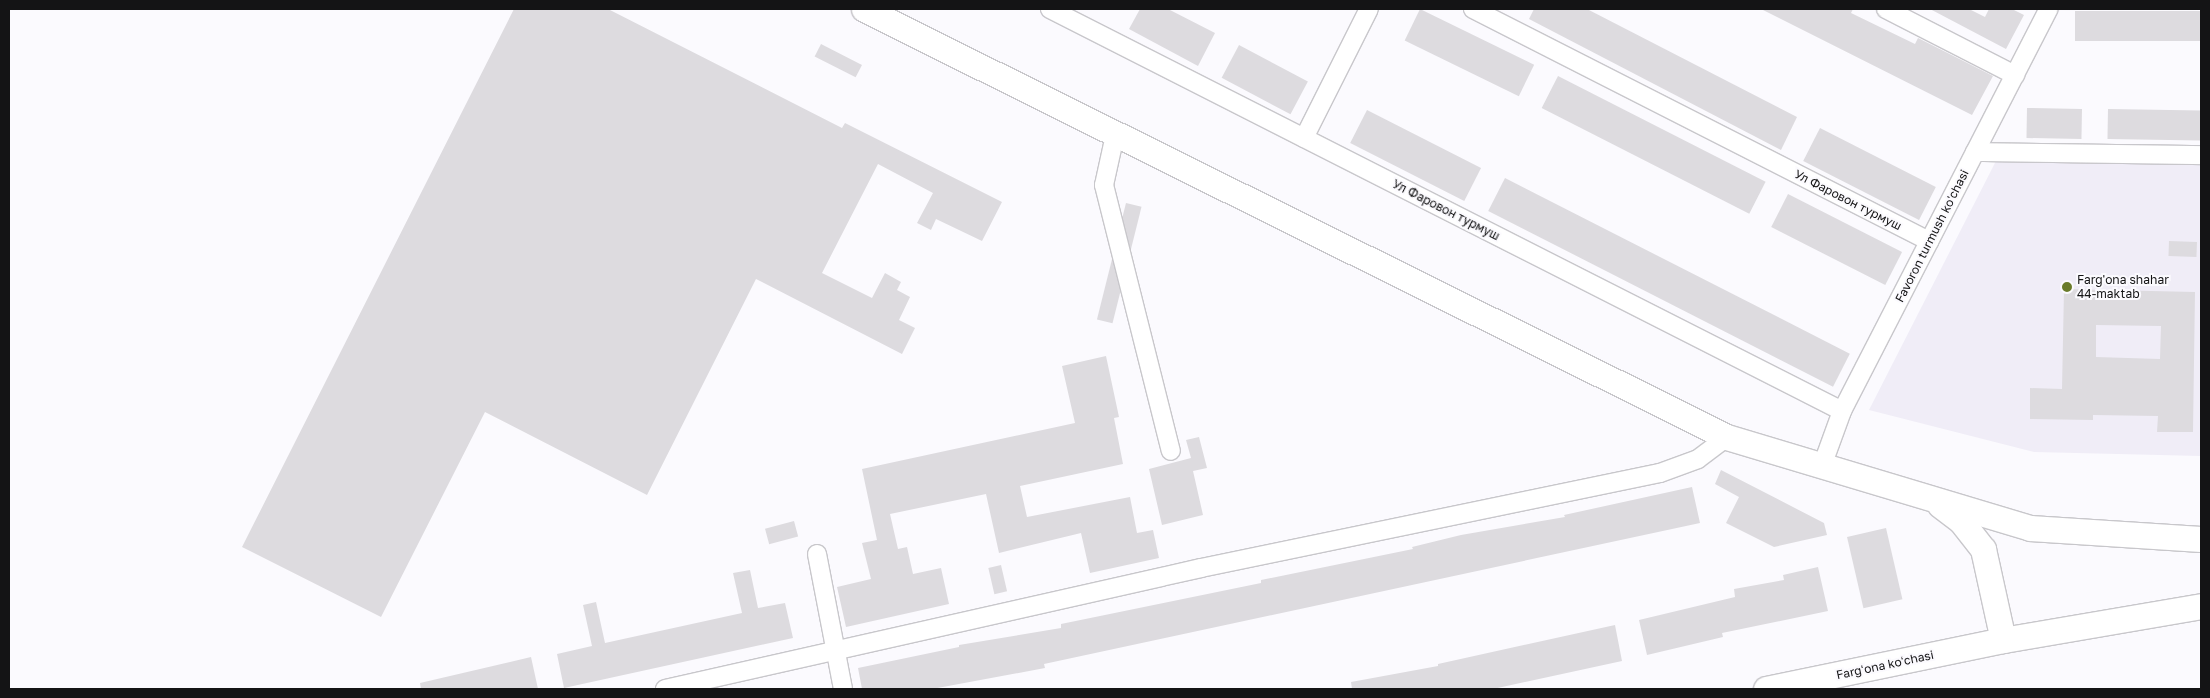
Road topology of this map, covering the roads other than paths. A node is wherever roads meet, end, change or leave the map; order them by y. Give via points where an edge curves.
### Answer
1 (864, 9) edge
2 (1050, 9) edge
3 (1369, 9) edge
4 (1473, 9) edge
5 (1886, 9) edge
6 (2049, 9) edge
7 (2015, 75) junction
8 (1115, 135) junction
9 (1304, 138) junction
10 (1975, 152) junction
11 (2201, 156) edge
12 (1929, 241) junction
13 (1842, 411) junction
14 (1727, 437) junction
15 (1171, 451) dead end
16 (1822, 466) junction
17 (1932, 499) junction
18 (2201, 539) edge
19 (816, 554) dead end
20 (2201, 606) edge
21 (2003, 640) junction
22 (834, 652) junction
23 (665, 689) edge
24 (843, 689) edge
25 (1766, 689) edge

1 - 8 main road
2 - 9 street, Ул Фаровон турмуш
3 - 9 street
4 - 12 street, Ул Фаровон турмуш
5 - 7 street
6 - 7 street, Favoron turmush ko'chasi
7 - 10 street, Favoron turmush ko'chasi
8 - 14 main road
8 - 15 street via 1104,185
9 - 13 street, Ул Фаровон турмуш
10 - 11 street
10 - 12 street, Favoron turmush ko'chasi
12 - 13 street, Favoron turmush ko'chasi
13 - 16 street, Favoron turmush ko'chasi
14 - 16 main road
14 - 22 street via 1698,459 1660,473 1201,568
16 - 17 main road
17 - 18 main road via 2030,528
17 - 21 main road via 1961,521 1983,549
19 - 22 street
20 - 21 main road, Fargʻona koʻchasi
21 - 25 main road, Fargʻona koʻchasi
22 - 23 street
22 - 24 street

